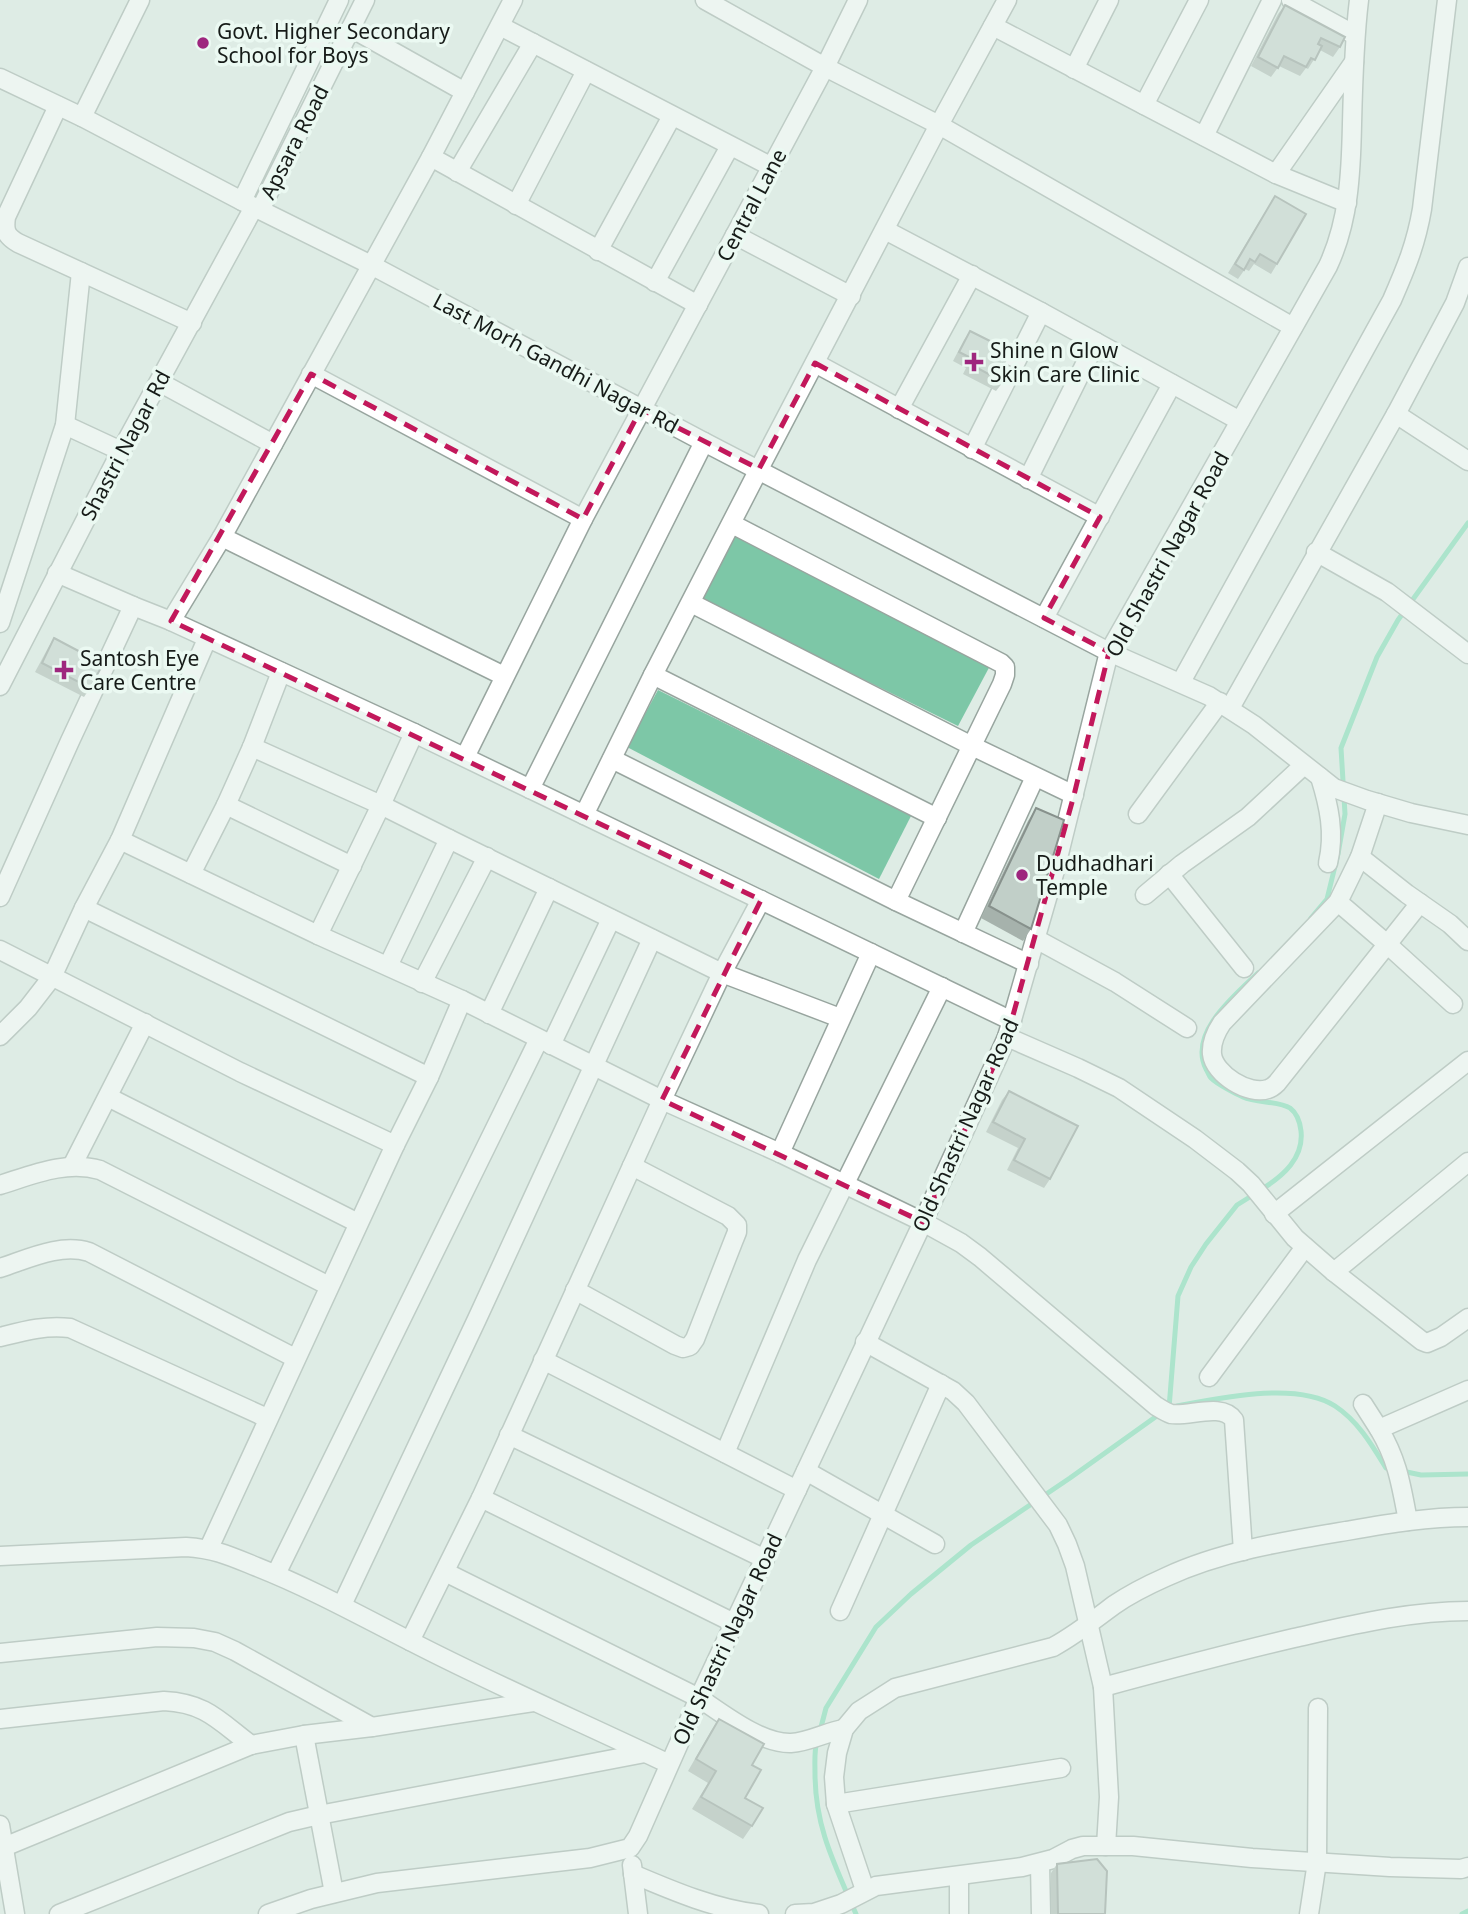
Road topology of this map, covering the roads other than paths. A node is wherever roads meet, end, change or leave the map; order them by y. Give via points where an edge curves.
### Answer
1 (140, 0) edge
2 (339, 0) edge
3 (365, 0) edge
4 (513, 0) edge
5 (705, 0) edge
6 (858, 0) edge
7 (1007, 0) edge
8 (1109, 0) edge
9 (1199, 0) edge
10 (1272, 0) edge
11 (1291, 0) edge
12 (1359, 0) edge
13 (1447, 0) edge
14 (500, 26) junction
15 (993, 26) junction
16 (351, 28) junction
17 (1355, 35) junction
18 (533, 43) junction
19 (1354, 62) junction
20 (825, 67) junction
21 (1074, 69) junction
22 (586, 71) junction
23 (0, 78) edge
24 (465, 92) junction
25 (1144, 105) junction
26 (58, 106) junction
27 (672, 116) junction
28 (82, 117) junction
29 (939, 125) junction
30 (1204, 136) junction
31 (730, 146) junction
32 (431, 157) junction
33 (772, 167) junction
34 (457, 172) junction
35 (1276, 173) junction
36 (1347, 203) junction
37 (516, 205) junction
38 (252, 206) junction
39 (885, 230) junction
40 (735, 235) junction
41 (598, 251) junction
42 (371, 265) junction
43 (1468, 267) edge
44 (80, 272) junction
45 (972, 275) junction
46 (655, 282) junction
47 (851, 296) junction
48 (698, 305) junction
49 (1041, 312) junction
50 (192, 323) junction
51 (1293, 327) junction
52 (1096, 342) junction
53 (814, 363) junction
54 (311, 374) junction
55 (159, 382) junction
56 (1172, 384) junction
57 (641, 408) junction
58 (899, 409) junction
59 (1396, 414) junction
60 (1240, 421) junction
61 (65, 425) junction
62 (704, 442) junction
63 (273, 444) junction
64 (972, 449) junction
65 (121, 451) junction
66 (1468, 461) edge
67 (759, 469) junction
68 (1028, 479) junction
69 (1100, 517) junction
70 (583, 519) junction
71 (732, 524) junction
72 (222, 537) junction
73 (1317, 552) junction
74 (57, 573) junction
75 (691, 603) junction
76 (133, 606) junction
77 (1044, 618) junction
78 (171, 621) junction
79 (0, 625) edge
80 (25, 635) junction
81 (207, 639) junction
82 (1109, 652) junction
83 (1468, 654) edge
84 (281, 672) junction
85 (653, 675) junction
86 (504, 676) junction
87 (1181, 682) junction
88 (0, 686) edge
89 (1225, 705) junction
90 (414, 733) junction
91 (971, 746) junction
92 (252, 747) junction
93 (465, 757) junction
94 (612, 759) junction
95 (1304, 765) junction
96 (1035, 776) junction
97 (1327, 783) junction
98 (530, 789) junction
99 (1074, 795) junction
100 (1372, 802) junction
101 (226, 805) junction
102 (382, 805) junction
103 (1138, 814) dead end
104 (584, 815) junction
105 (937, 818) junction
106 (1468, 825) edge
107 (449, 839) junction
108 (120, 840) junction
109 (487, 857) junction
110 (1360, 858) junction
111 (1328, 863) dead end
112 (352, 866) junction
113 (191, 874) junction
114 (1169, 874) junction
115 (549, 888) junction
116 (1145, 895) dead end
117 (0, 898) edge
118 (761, 900) junction
119 (896, 901) junction
120 (1338, 902) junction
121 (1420, 904) junction
122 (84, 908) junction
123 (611, 919) junction
124 (963, 933) junction
125 (318, 935) junction
126 (652, 939) junction
127 (1036, 939) junction
128 (1468, 941) edge
129 (1387, 944) junction
130 (0, 950) edge
131 (870, 953) junction
132 (1029, 964) junction
133 (387, 965) junction
134 (1244, 968) dead end
135 (722, 973) junction
136 (52, 978) junction
137 (422, 983) junction
138 (942, 988) junction
139 (462, 1000) junction
140 (1453, 1003) dead end
141 (489, 1014) junction
142 (840, 1018) junction
143 (145, 1023) junction
144 (1187, 1028) dead end
145 (1009, 1029) junction
146 (0, 1036) edge
147 (545, 1042) junction
148 (1468, 1061) edge
149 (594, 1065) junction
150 (429, 1077) junction
151 (108, 1097) junction
152 (662, 1100) junction
153 (395, 1145) junction
154 (780, 1153) junction
155 (1468, 1162) edge
156 (72, 1166) junction
157 (632, 1166) junction
158 (0, 1185) edge
159 (843, 1185) junction
160 (1272, 1211) junction
161 (923, 1222) junction
162 (358, 1223) junction
163 (1305, 1247) junction
164 (0, 1268) edge
165 (1334, 1272) junction
166 (329, 1286) junction
167 (575, 1290) junction
168 (1468, 1318) edge
169 (0, 1337) edge
170 (865, 1342) junction
171 (295, 1358) junction
172 (543, 1360) junction
173 (1209, 1377) dead end
174 (941, 1384) junction
175 (1468, 1390) edge
176 (1363, 1404) dead end
177 (267, 1418) junction
178 (1379, 1429) junction
179 (509, 1435) junction
180 (724, 1453) junction
181 (806, 1471) junction
182 (797, 1490) junction
183 (481, 1498) junction
184 (883, 1514) junction
185 (1468, 1517) edge
186 (1408, 1521) junction
187 (935, 1544) dead end
188 (208, 1548) junction
189 (1243, 1551) junction
190 (0, 1556) edge
191 (765, 1559) junction
192 (445, 1572) junction
193 (275, 1574) junction
194 (342, 1605) junction
195 (840, 1611) dead end
196 (1468, 1611) edge
197 (734, 1623) junction
198 (1088, 1624) junction
199 (410, 1642) junction
200 (0, 1653) edge
201 (1103, 1688) junction
202 (699, 1698) junction
203 (533, 1702) junction
204 (1318, 1708) dead end
205 (0, 1719) edge
206 (372, 1727) junction
207 (838, 1730) junction
208 (304, 1735) junction
209 (251, 1745) junction
210 (645, 1753) junction
211 (669, 1764) junction
212 (1060, 1768) dead end
213 (836, 1804) junction
214 (319, 1815) junction
215 (0, 1825) edge
216 (1106, 1846) junction
217 (4, 1847) junction
218 (630, 1848) junction
219 (1317, 1862) junction
220 (1040, 1864) junction
221 (1468, 1867) edge
222 (633, 1874) junction
223 (959, 1876) junction
224 (334, 1893) junction
225 (854, 1897) junction
226 (311, 1899) junction
227 (15, 1914) edge
228 (59, 1914) edge
229 (268, 1914) edge
230 (295, 1914) edge
231 (638, 1914) edge
232 (759, 1914) edge
233 (795, 1914) edge
234 (959, 1914) edge
235 (1041, 1914) edge
236 (1309, 1914) edge

1 - 28 street
2 - 38 street, Apsara Road
3 - 16 street, Apsara Road
4 - 14 street
5 - 20 street
6 - 20 street, Central Lane
7 - 15 street
8 - 21 street
9 - 25 street
10 - 30 street
11 - 17 street
12 - 17 street, Old Shastri Nagar Road
13 - 87 street via 1422,209 1409,263
14 - 18 street
14 - 24 street
15 - 21 street
15 - 29 street
16 - 24 street
16 - 38 street, Apsara Road
17 - 19 street, Old Shastri Nagar Road
18 - 22 street
18 - 34 street
19 - 35 street
19 - 36 street, Old Shastri Nagar Road
20 - 29 street
20 - 33 street, Central Lane
21 - 25 street
22 - 27 street
22 - 37 street
23 - 26 street, Last Morh Gandhi Nagar Rd
24 - 32 street
25 - 30 street
26 - 28 street, Last Morh Gandhi Nagar Rd
26 - 44 street via 4,227 18,243
27 - 31 street
27 - 41 street
28 - 38 street, Last Morh Gandhi Nagar Rd
29 - 39 street
29 - 51 street
30 - 35 street
31 - 33 street
31 - 46 street
32 - 34 street
32 - 42 street
33 - 40 street, Central Lane
34 - 37 street
35 - 36 street
36 - 51 street, Old Shastri Nagar Road via 1337,247
37 - 41 street
38 - 42 street, Last Morh Gandhi Nagar Rd
38 - 50 street, Shastri Nagar Rd
39 - 45 street
39 - 47 street
40 - 47 street
40 - 48 street, Central Lane
41 - 46 street
42 - 54 street
42 - 57 street, Last Morh Gandhi Nagar Rd
43 - 59 street via 1455,303
44 - 50 street
44 - 61 street
45 - 49 street
45 - 58 street
46 - 48 street
47 - 53 street
48 - 57 street, Central Lane
49 - 52 street
49 - 64 street
50 - 55 street, Shastri Nagar Rd
51 - 60 street, Old Shastri Nagar Road
52 - 56 street
52 - 68 street
53 - 58 street
53 - 67 street
54 - 63 street
54 - 70 street
55 - 63 street
55 - 65 street, Shastri Nagar Rd
56 - 60 street
56 - 69 street
57 - 62 street, Last Morh Gandhi Nagar Rd
57 - 70 street, Central Lane
58 - 64 street
59 - 66 street
59 - 73 street
60 - 82 street, Old Shastri Nagar Road
61 - 65 street
61 - 79 street
62 - 67 street, Last Morh Gandhi Nagar Rd
62 - 98 street
63 - 72 street
64 - 68 street
65 - 74 street, Shastri Nagar Rd
67 - 71 street
67 - 77 street, Last Morh Gandhi Nagar Rd
68 - 69 street
69 - 77 street
70 - 86 street, Central Lane
71 - 75 street
71 - 91 street via 1001,663 1005,667 1002,684
72 - 78 street
72 - 86 street
73 - 83 street via 1370,581
73 - 89 street
74 - 76 street
74 - 80 street, Shastri Nagar Rd
75 - 85 street
75 - 91 street
76 - 78 street
76 - 117 street
77 - 82 street, Last Morh Gandhi Nagar Rd
78 - 81 street
79 - 80 street
80 - 88 street, Shastri Nagar Rd
81 - 84 street
81 - 108 street
82 - 87 street, Last Morh Gandhi Nagar Rd
82 - 99 street, Old Shastri Nagar Road
84 - 90 street
84 - 92 street
85 - 94 street
85 - 105 street
86 - 93 street, Central Lane
87 - 89 street, Last Morh Gandhi Nagar Rd
89 - 95 street, Last Morh Gandhi Nagar Rd
89 - 103 street
90 - 93 street
90 - 102 street
91 - 96 street
91 - 105 street
92 - 101 street
92 - 102 street
93 - 98 street
94 - 104 street
94 - 119 street
95 - 97 street, Last Morh Gandhi Nagar Rd
95 - 114 street via 1248,817
96 - 99 street
96 - 124 street
97 - 100 street, Last Morh Gandhi Nagar Rd
97 - 111 street via 1332,838
98 - 104 street
99 - 127 street, Old Shastri Nagar Road
100 - 106 street, Last Morh Gandhi Nagar Rd
100 - 110 street
101 - 112 street
101 - 113 street
102 - 107 street
102 - 112 street
104 - 118 street
105 - 119 street
107 - 109 street
107 - 133 street
108 - 113 street
108 - 122 street
109 - 115 street
109 - 137 street
110 - 120 street
110 - 121 street
112 - 125 street
113 - 125 street
114 - 116 street
114 - 134 street
115 - 123 street
115 - 141 street
118 - 131 street
118 - 135 street
119 - 124 street
120 - 129 street
120 - 129 street via 1222,1023 1212,1055 1222,1074 1248,1088 1270,1089
121 - 128 street
121 - 129 street
122 - 136 street
122 - 150 street
123 - 126 street
123 - 147 street
124 - 132 street
125 - 133 street
126 - 135 street
126 - 149 street
127 - 132 street, Old Shastri Nagar Road
127 - 144 street
129 - 140 street
130 - 136 street
131 - 138 street
131 - 142 street
132 - 145 street, Old Shastri Nagar Road
133 - 137 street
135 - 142 street
135 - 152 street
136 - 143 street
136 - 146 street
137 - 139 street
138 - 145 street
138 - 159 street
139 - 141 street
139 - 150 street
141 - 147 street
142 - 154 street
143 - 151 street
143 - 153 street
145 - 160 street via 1119,1088 1195,1139 1251,1184
145 - 161 street, Old Shastri Nagar Road
147 - 149 street
147 - 193 street
148 - 160 street
149 - 152 street
149 - 194 street
150 - 153 street
151 - 156 street
151 - 162 street
152 - 154 street
152 - 157 street
153 - 162 street
154 - 159 street
155 - 165 street
156 - 158 street
156 - 166 street via 100,1170
157 - 167 street
157 - 167 street via 729,1216 737,1225 695,1339 690,1346 675,1346
159 - 161 street
159 - 180 street
160 - 163 street
161 - 170 street, Old Shastri Nagar Road
161 - 189 street via 980,1257 1161,1410 1230,1414
162 - 166 street
163 - 165 street
163 - 173 street
164 - 171 street via 63,1249 89,1252
165 - 168 street via 1427,1343
166 - 171 street
167 - 172 street
169 - 177 street via 53,1326 70,1328
170 - 174 street
170 - 181 street, Old Shastri Nagar Road
171 - 177 street
172 - 179 street
172 - 180 street
174 - 184 street
174 - 198 street via 966,1403 1058,1525 1075,1566
175 - 178 street
176 - 178 street
177 - 188 street
178 - 186 street via 1398,1472
179 - 183 street
179 - 191 street
180 - 182 street
181 - 182 street, Old Shastri Nagar Road
181 - 184 street
182 - 191 street, Old Shastri Nagar Road
183 - 192 street
183 - 197 street
184 - 187 street
184 - 195 street
185 - 186 street
186 - 189 street
188 - 190 street
188 - 193 street
189 - 198 street via 1166,1577
191 - 197 street, Old Shastri Nagar Road
192 - 199 street
192 - 202 street
193 - 194 street
194 - 199 street
196 - 201 street via 1369,1621
197 - 202 street, Old Shastri Nagar Road
198 - 201 street
198 - 207 street via 1038,1652 895,1688
199 - 203 street
200 - 206 street via 158,1637 215,1642
201 - 216 street via 1109,1797
202 - 207 street via 776,1742 806,1741
202 - 211 street, Old Shastri Nagar Road
203 - 206 street
203 - 210 street
204 - 219 street
205 - 209 street via 182,1702 209,1713
206 - 208 street
207 - 213 street
208 - 209 street
208 - 214 street
209 - 217 street
210 - 211 street
210 - 214 street
211 - 218 street, Old Shastri Nagar Road
212 - 213 street
213 - 225 street
214 - 224 street
214 - 228 street via 289,1822
215 - 217 street
216 - 219 street
216 - 220 street via 1072,1849
217 - 227 street
218 - 222 street
218 - 224 street via 590,1858 377,1883
219 - 221 street
219 - 236 street
220 - 223 street
220 - 235 street
222 - 231 street
222 - 232 street via 694,1899
223 - 225 street via 887,1884
223 - 234 street
224 - 226 street
225 - 233 street via 814,1913
226 - 229 street
226 - 230 street

